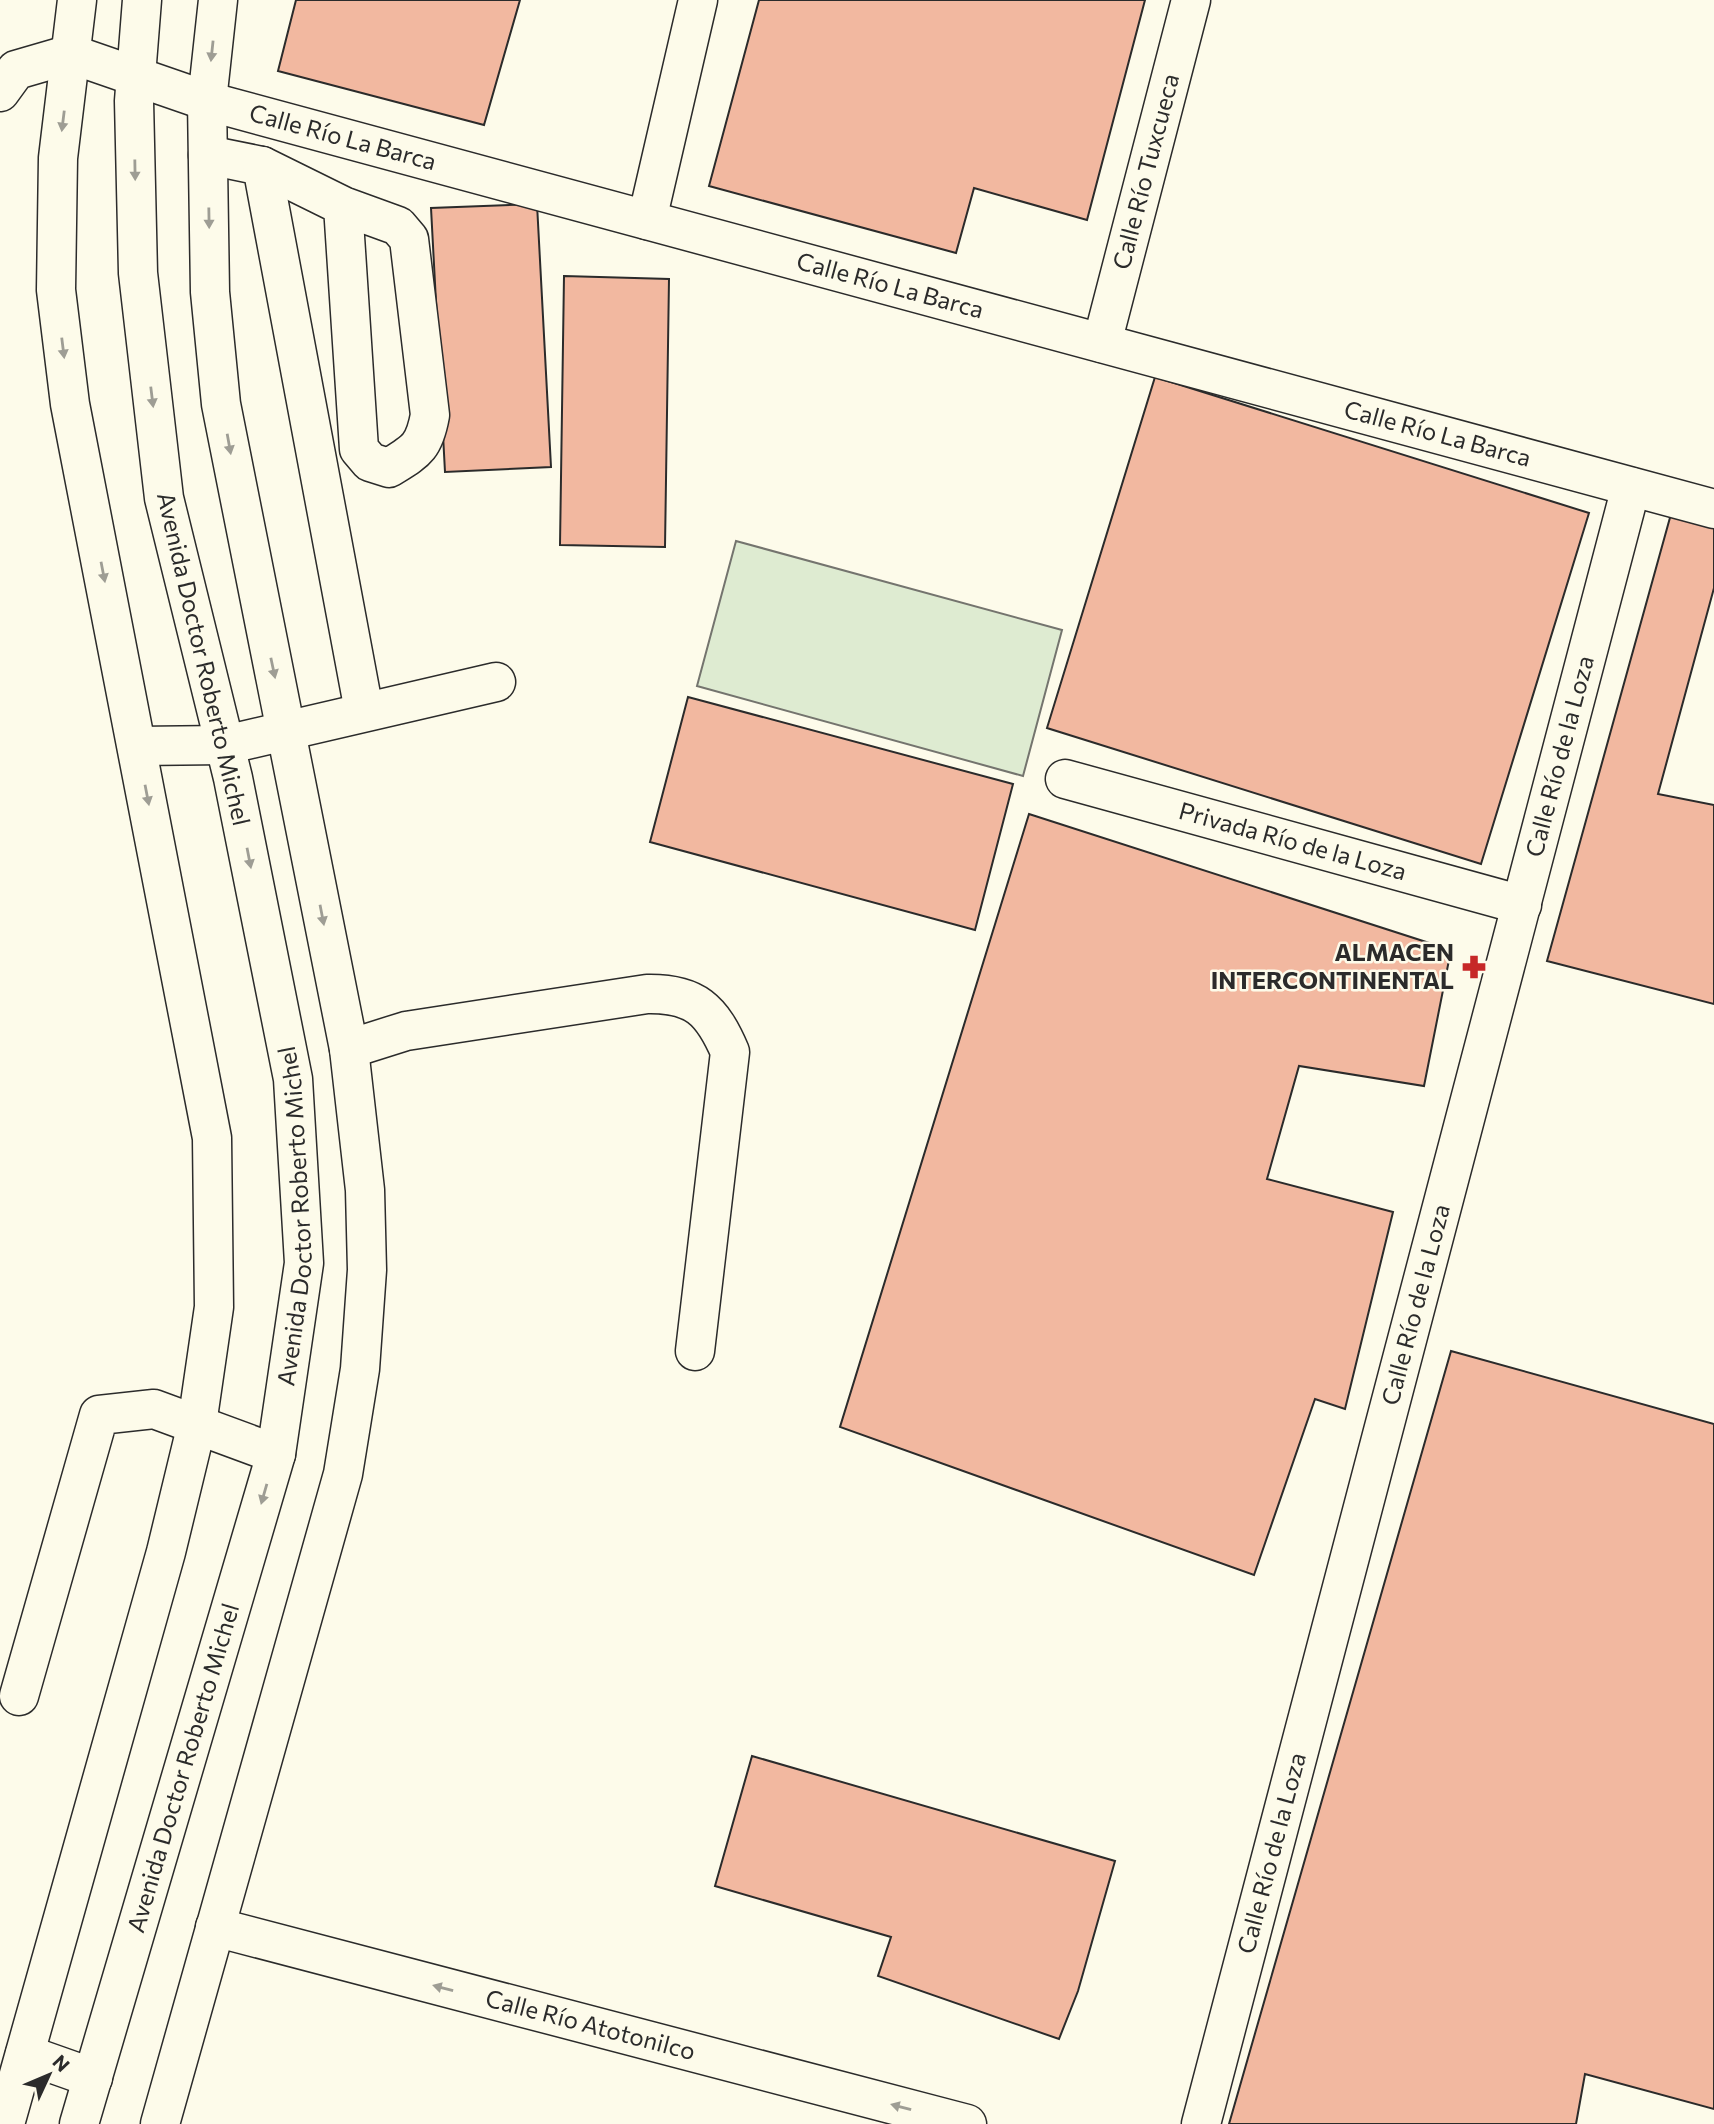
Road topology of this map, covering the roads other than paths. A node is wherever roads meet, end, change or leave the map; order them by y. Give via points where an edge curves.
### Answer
1 (77, 0) edge
2 (142, 0) edge
3 (218, 0) edge
4 (698, 0) edge
5 (1191, 0) edge
6 (71, 54) junction
7 (136, 77) junction
8 (0, 92) edge
9 (207, 101) junction
10 (208, 155) junction
11 (262, 166) junction
12 (343, 206) junction
13 (648, 220) junction
14 (1102, 343) junction
15 (1631, 487) junction
16 (1714, 509) edge
17 (496, 681) dead end
18 (364, 711) junction
19 (286, 732) junction
20 (137, 746) junction
21 (225, 746) junction
22 (1065, 779) dead end
23 (1522, 905) junction
24 (348, 1049) junction
25 (695, 1351) dead end
26 (197, 1424) junction
27 (276, 1454) junction
28 (19, 1696) dead end
29 (215, 1927) junction
30 (25, 2054) junction
31 (93, 2078) junction
32 (5, 2124) edge
33 (79, 2124) edge
34 (160, 2124) edge
35 (967, 2124) edge
36 (1201, 2124) edge

1 - 6 main road
2 - 7 main road, Avenida Doctor Roberto Michel
3 -> 9 main road
4 - 13 main road
5 - 14 main road, Calle Río Tuxcueca
6 - 7 main road, Calle Río La Barca
6 - 8 main road via 16,71
6 -> 20 main road via 58,158 55,290 70,404
7 - 9 main road, Calle Río La Barca
7 -> 21 main road, Avenida Doctor Roberto Michel via 138,273 164,498
9 - 10 main road
9 - 13 main road, Calle Río La Barca
10 - 11 main road
10 -> 19 main road via 210,292 222,404
11 - 12 main road
11 - 18 main road
12 - 12 main road via 398,226 409,239 430,415 418,450 388,468 370,462 359,449
13 - 14 main road, Calle Río La Barca
14 - 15 main road, Calle Río La Barca
15 - 16 main road, Calle Río La Barca
15 - 23 main road, Calle Río de la Loza
17 - 18 main road
18 - 19 main road
19 - 21 main road
19 -> 24 main road
20 - 21 main road
20 -> 26 main road via 212,1138 214,1307
21 -> 27 main road, Avenida Doctor Roberto Michel via 293,1079 304,1263
22 - 23 main road, Privada Río de la Loza
23 - 36 main road, Calle Río de la Loza
24 - 25 main road via 407,1031 647,994 670,993 697,1002 720,1028 730,1052
24 - 29 main road via 365,1190 367,1270 360,1369 343,1474
26 - 27 main road
26 - 28 main road via 155,1409 99,1415
26 - 30 main road via 166,1552
27 -> 31 main road, Avenida Doctor Roberto Michel
29 - 34 main road
35 -> 29 main road, Calle Río Atotonilco
30 - 31 main road
30 - 32 main road
31 - 33 main road, Avenida Doctor Roberto Michel

